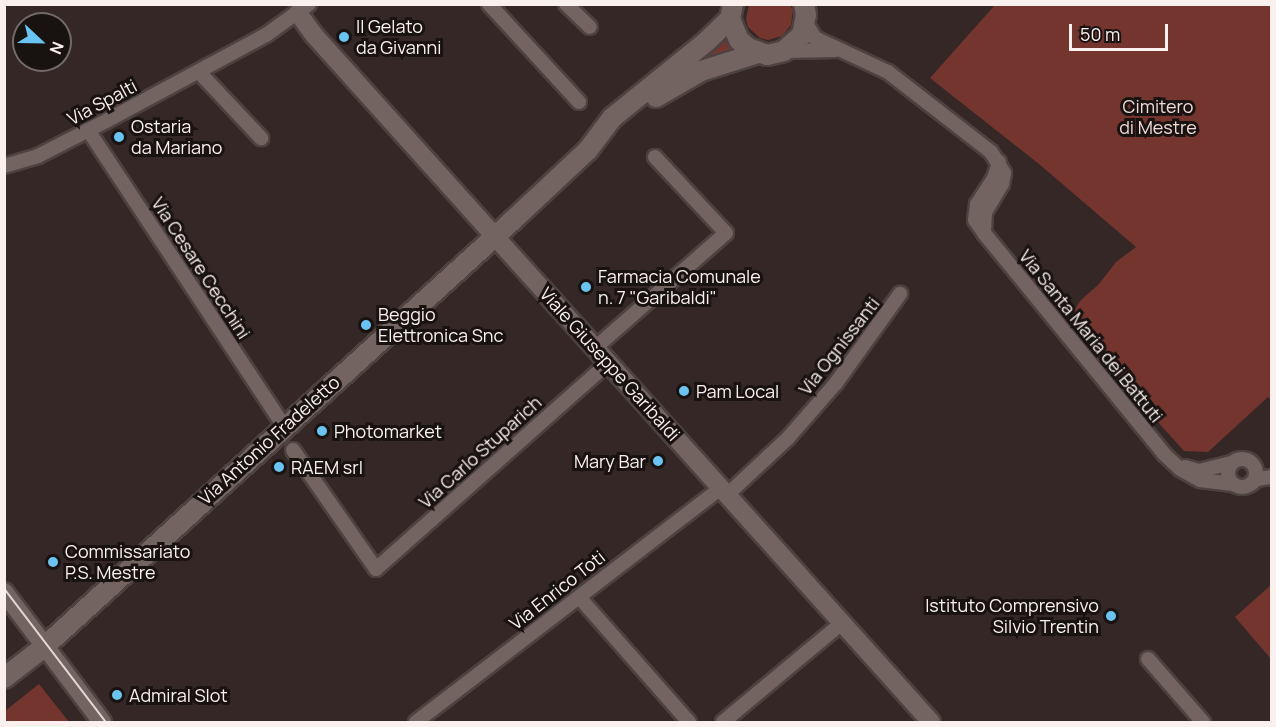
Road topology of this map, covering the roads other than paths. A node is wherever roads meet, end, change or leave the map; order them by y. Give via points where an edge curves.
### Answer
1 (489, 4) edge
2 (566, 4) edge
3 (300, 7) edge
4 (805, 10) edge
5 (732, 12) edge
6 (590, 27) dead end
7 (838, 50) junction
8 (784, 51) junction
9 (758, 53) junction
10 (199, 72) junction
11 (579, 102) dead end
12 (88, 130) junction
13 (261, 138) dead end
14 (588, 150) junction
15 (656, 157) dead end
16 (4, 164) edge
17 (495, 235) junction
18 (900, 294) dead end
19 (595, 348) junction
20 (608, 363) junction
21 (284, 426) junction
22 (293, 450) dead end
23 (1172, 461) junction
24 (1231, 464) junction
25 (1254, 466) junction
26 (1272, 476) edge
27 (1233, 484) junction
28 (1251, 484) junction
29 (724, 491) junction
30 (5, 592) edge
31 (579, 597) junction
32 (842, 623) junction
33 (44, 647) junction
34 (1148, 659) dead end
35 (4, 678) edge
36 (931, 722) edge
37 (102, 723) edge
38 (416, 723) edge
39 (689, 723) edge
40 (723, 723) edge
41 (1203, 723) edge

1 - 11 street
2 - 6 street
3 - 10 street, Via Spalti
3 - 17 street, Viale Giuseppe Garibaldi via 322,44
4 - 7 street via 815,38
4 - 8 main road via 802,35
5 - 9 main road via 739,40
5 - 14 main road via 707,41 612,118
7 - 8 street
7 - 23 street, Via Santa Maria dei Battuti via 888,72 982,142 999,162 977,204 975,220
8 - 9 main road
9 - 14 main road via 719,63 682,80
10 - 12 street, Via Spalti
10 - 13 street
12 - 16 street, Via Spalti via 20,163
12 - 21 street, Via Cesare Cecchini
14 - 17 main road, Via Antonio Fradeletto
15 - 19 street via 726,233
17 - 19 street, Viale Giuseppe Garibaldi
17 - 21 main road, Via Antonio Fradeletto
18 - 29 street, Via Ognissanti via 788,438
19 - 20 street, Viale Giuseppe Garibaldi
20 - 22 street, Via Carlo Stuparich via 376,569
20 - 29 street, Viale Giuseppe Garibaldi
21 - 33 main road, Via Antonio Fradeletto
23 - 24 street, Via Santa Maria dei Battuti via 1200,471
23 - 27 street, Via Santa Maria dei Battuti via 1200,480
24 - 25 street via 1243,459
24 - 27 street via 1228,477
25 - 26 street
25 - 28 street
26 - 28 street
27 - 28 street
29 - 31 street, Via Enrico Toti
29 - 32 street, Viale Giuseppe Garibaldi
30 - 33 street
31 - 38 street, Via Enrico Toti
31 - 39 street
32 - 36 street, Viale Giuseppe Garibaldi
32 - 40 street
33 - 35 main road, Via Antonio Fradeletto
33 - 37 street
34 - 41 street

